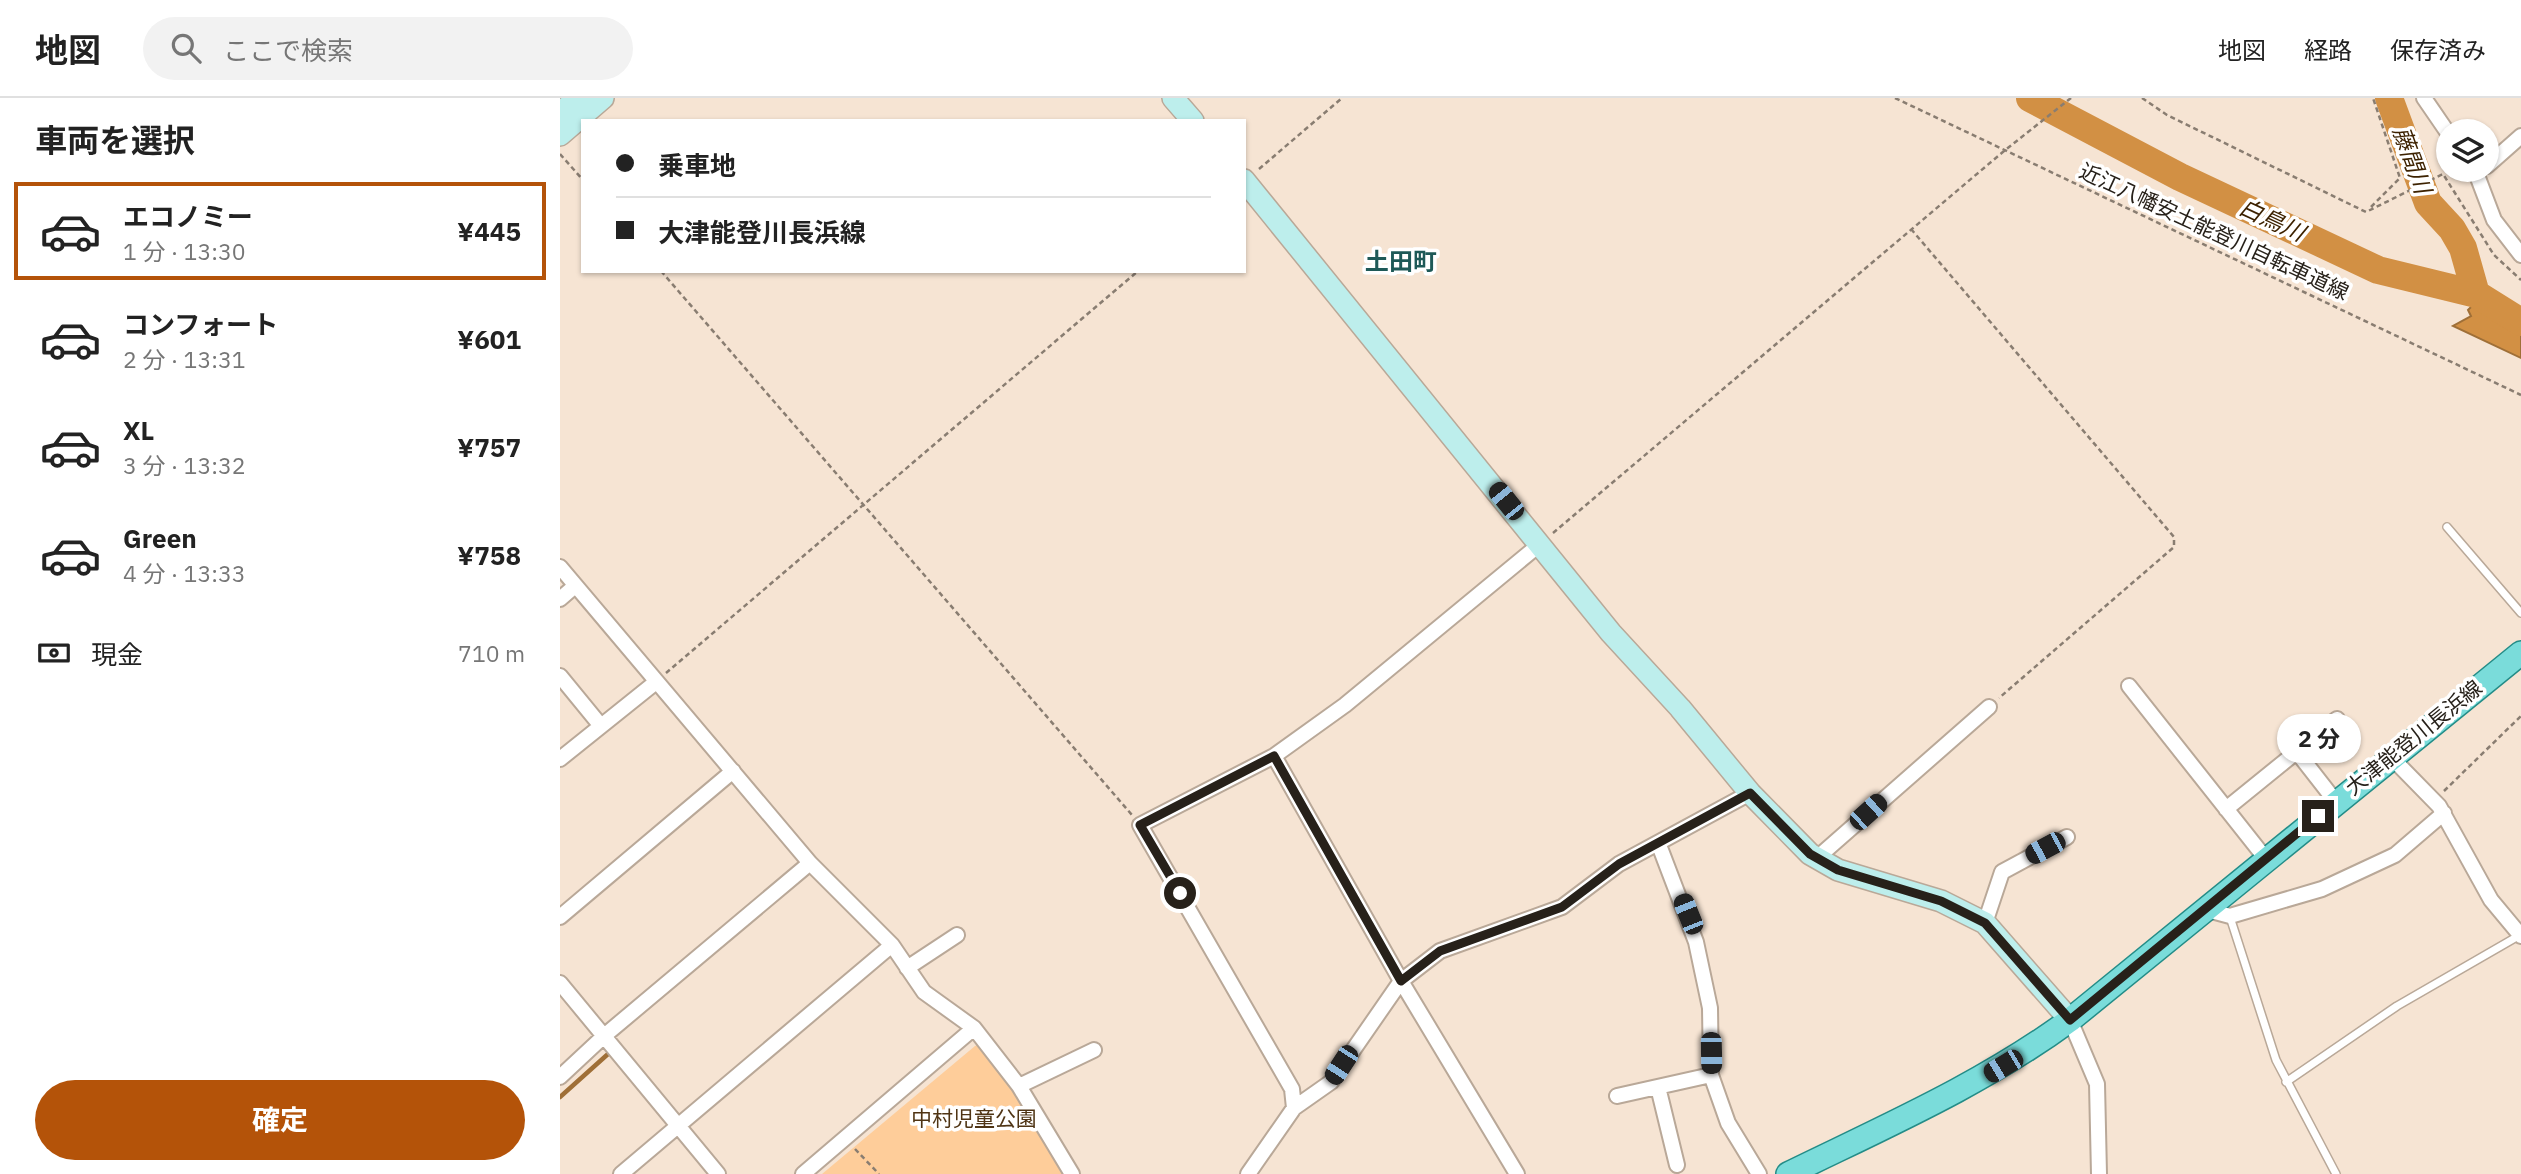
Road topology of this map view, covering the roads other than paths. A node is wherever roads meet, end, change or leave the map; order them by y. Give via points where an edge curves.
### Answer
1 (578, 98) edge
2 (603, 98) edge
3 (1173, 98) edge
4 (2424, 98) edge
5 (560, 113) edge
6 (1191, 119) edge
7 (2438, 119) edge
8 (560, 135) edge
9 (2521, 136) edge
10 (2499, 155) edge
11 (1246, 181) edge
12 (2484, 182) edge
13 (2521, 255) edge
14 (2447, 527) dead end
15 (1540, 544) junction
16 (560, 567) edge
17 (576, 586) junction
18 (560, 599) edge
19 (2521, 613) edge
20 (2521, 653) edge
21 (560, 676) edge
22 (656, 682) junction
23 (2129, 686) dead end
24 (1989, 707) road end
25 (2337, 719) dead end
26 (601, 726) junction
27 (2297, 752) junction
28 (1274, 756) junction
29 (2391, 757) junction
30 (560, 759) edge
31 (733, 771) junction
32 (1750, 793) junction
33 (2336, 802) junction
34 (2439, 807) junction
35 (2226, 809) junction
36 (2067, 837) dead end
37 (1659, 845) junction
38 (1816, 858) junction
39 (2266, 859) junction
40 (810, 863) junction
41 (2204, 909) junction
42 (2230, 916) junction
43 (560, 917) edge
44 (1985, 923) junction
45 (957, 935) dead end
46 (2520, 936) edge
47 (892, 945) junction
48 (907, 968) junction
49 (1401, 981) junction
50 (560, 983) edge
51 (2070, 1020) junction
52 (974, 1028) junction
53 (604, 1036) junction
54 (1094, 1050) dead end
55 (1711, 1075) junction
56 (560, 1077) edge
57 (2286, 1082) junction
58 (1018, 1086) junction
59 (1658, 1087) junction
60 (1617, 1096) dead end
61 (1294, 1108) junction
62 (678, 1126) junction
63 (1676, 1165) dead end
64 (621, 1174) edge
65 (718, 1174) edge
66 (803, 1174) edge
67 (1072, 1174) edge
68 (1248, 1174) edge
69 (1517, 1174) edge
70 (1759, 1174) edge
71 (1788, 1174) edge
72 (2099, 1174) edge
73 (2336, 1174) edge

1 - 5 street
2 - 8 street
3 - 6 street
4 - 7 street
9 - 10 street
11 - 15 street
12 - 13 street via 2494,220
14 - 19 lane
15 - 28 street via 1346,705
15 - 32 street
16 - 17 street
17 - 18 street
17 - 22 street
20 - 29 main road, 大津能登川長浜線
21 - 26 street
22 - 26 street
22 - 31 street
23 - 35 street
24 - 38 street
25 - 27 street
26 - 30 street
27 - 33 street
27 - 35 street
28 - 49 street
28 - 61 street via 1140,825 1292,1089
29 - 33 main road, 大津能登川長浜線
29 - 34 street
31 - 40 street
31 - 43 street
32 - 37 street
32 - 38 street
33 - 39 main road, 大津能登川長浜線
34 - 42 street via 2395,855 2322,889
34 - 46 street via 2491,900
35 - 39 street
36 - 44 street via 2002,872
37 - 49 street via 1619,864 1562,907 1440,951
37 - 55 street via 1696,942 1710,1009
38 - 44 street via 1838,870 1941,901
39 - 41 main road, 大津能登川長浜線
40 - 47 street
40 - 53 street
41 - 42 street
41 - 51 main road, 大津能登川長浜線
42 - 57 lane
44 - 51 street
45 - 48 street
46 - 57 lane via 2397,1006
47 - 48 street
47 - 62 street
48 - 52 street via 924,992
49 - 61 street via 1331,1082
49 - 69 street
50 - 53 street
51 - 71 main road, 大津能登川長浜線 via 1981,1079
51 - 72 street via 2096,1084
52 - 58 street
52 - 66 street
53 - 56 street
53 - 62 street
54 - 58 street
55 - 59 street
55 - 70 street via 1728,1123
57 - 73 lane
58 - 67 street
59 - 60 street
59 - 63 street
61 - 68 street
62 - 64 street
62 - 65 street

